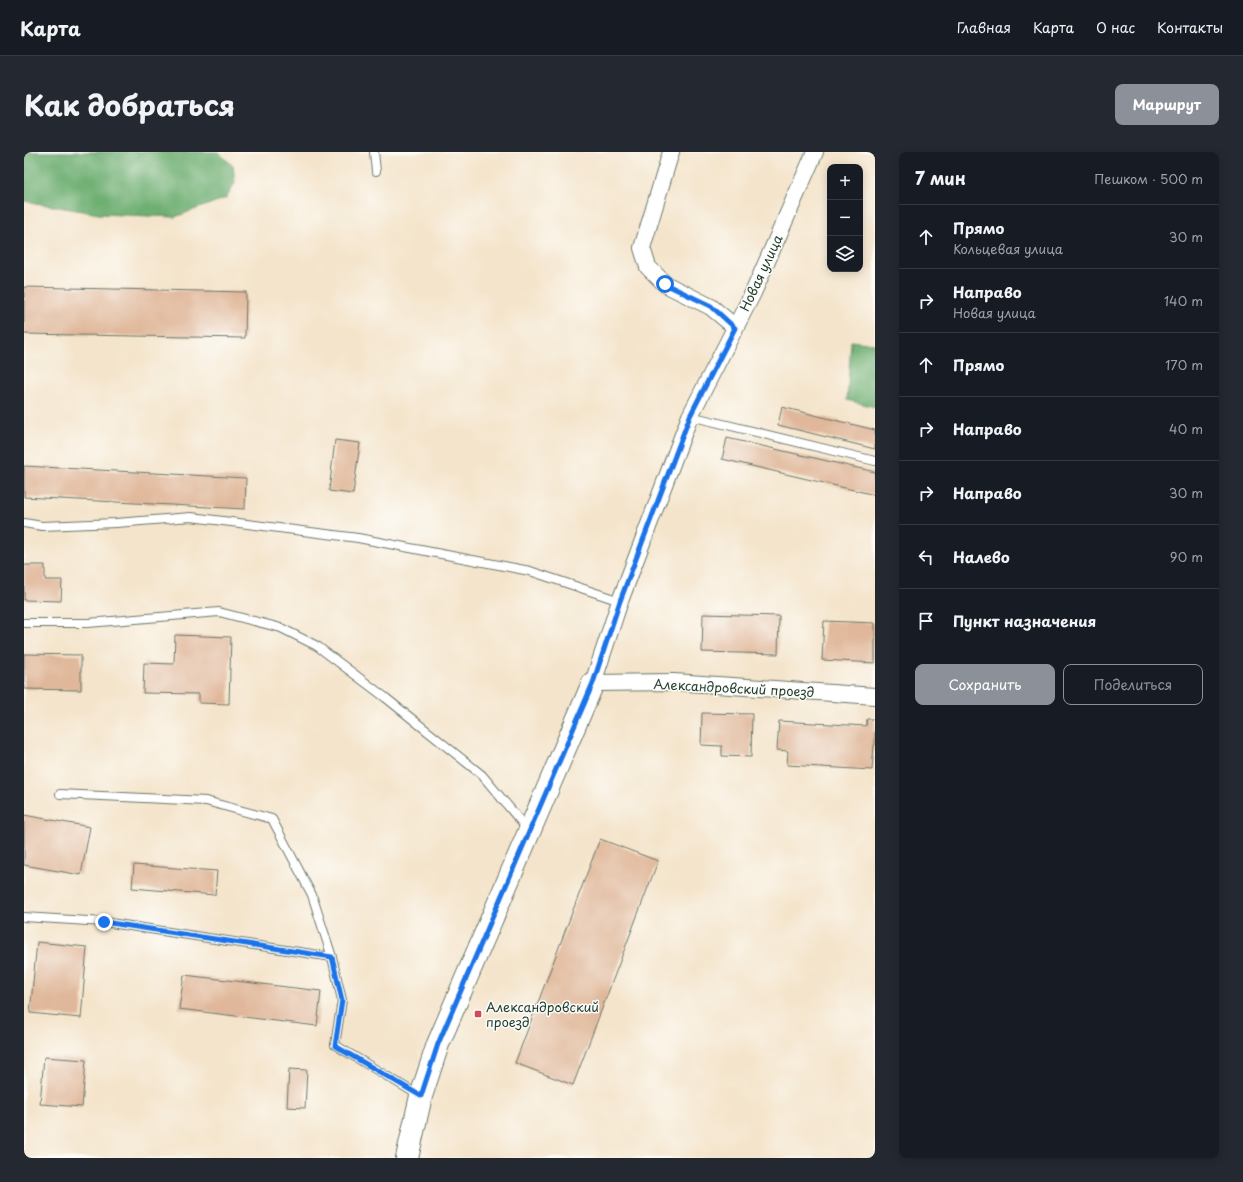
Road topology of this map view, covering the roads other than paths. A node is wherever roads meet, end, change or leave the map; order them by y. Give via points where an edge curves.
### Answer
1 (374, 152) edge
2 (671, 152) edge
3 (815, 152) edge
4 (376, 170) dead end
5 (735, 328) junction
6 (690, 416) junction
7 (875, 461) edge
8 (24, 523) edge
9 (620, 601) junction
10 (24, 623) edge
11 (593, 683) junction
12 (875, 696) edge
13 (60, 794) dead end
14 (530, 832) junction
15 (24, 917) edge
16 (332, 957) junction
17 (421, 1096) junction
18 (407, 1158) edge

1 - 4 lane
2 - 5 street via 642,248 648,267 665,284 711,306
3 - 5 street, Новая улица
5 - 6 street, Новая улица
6 - 7 lane
6 - 9 street, Новая улица
8 - 9 lane via 42,526 191,517 351,537 530,571
9 - 11 street, Новая улица
10 - 14 lane via 88,623 219,612 281,628 317,646 482,775
11 - 12 street, Александровский проезд via 674,682
11 - 14 street
13 - 16 lane via 206,801 272,819 312,895
14 - 17 street via 438,1044
15 - 16 lane via 104,922
16 - 17 lane via 342,1000 335,1046
17 - 18 street

